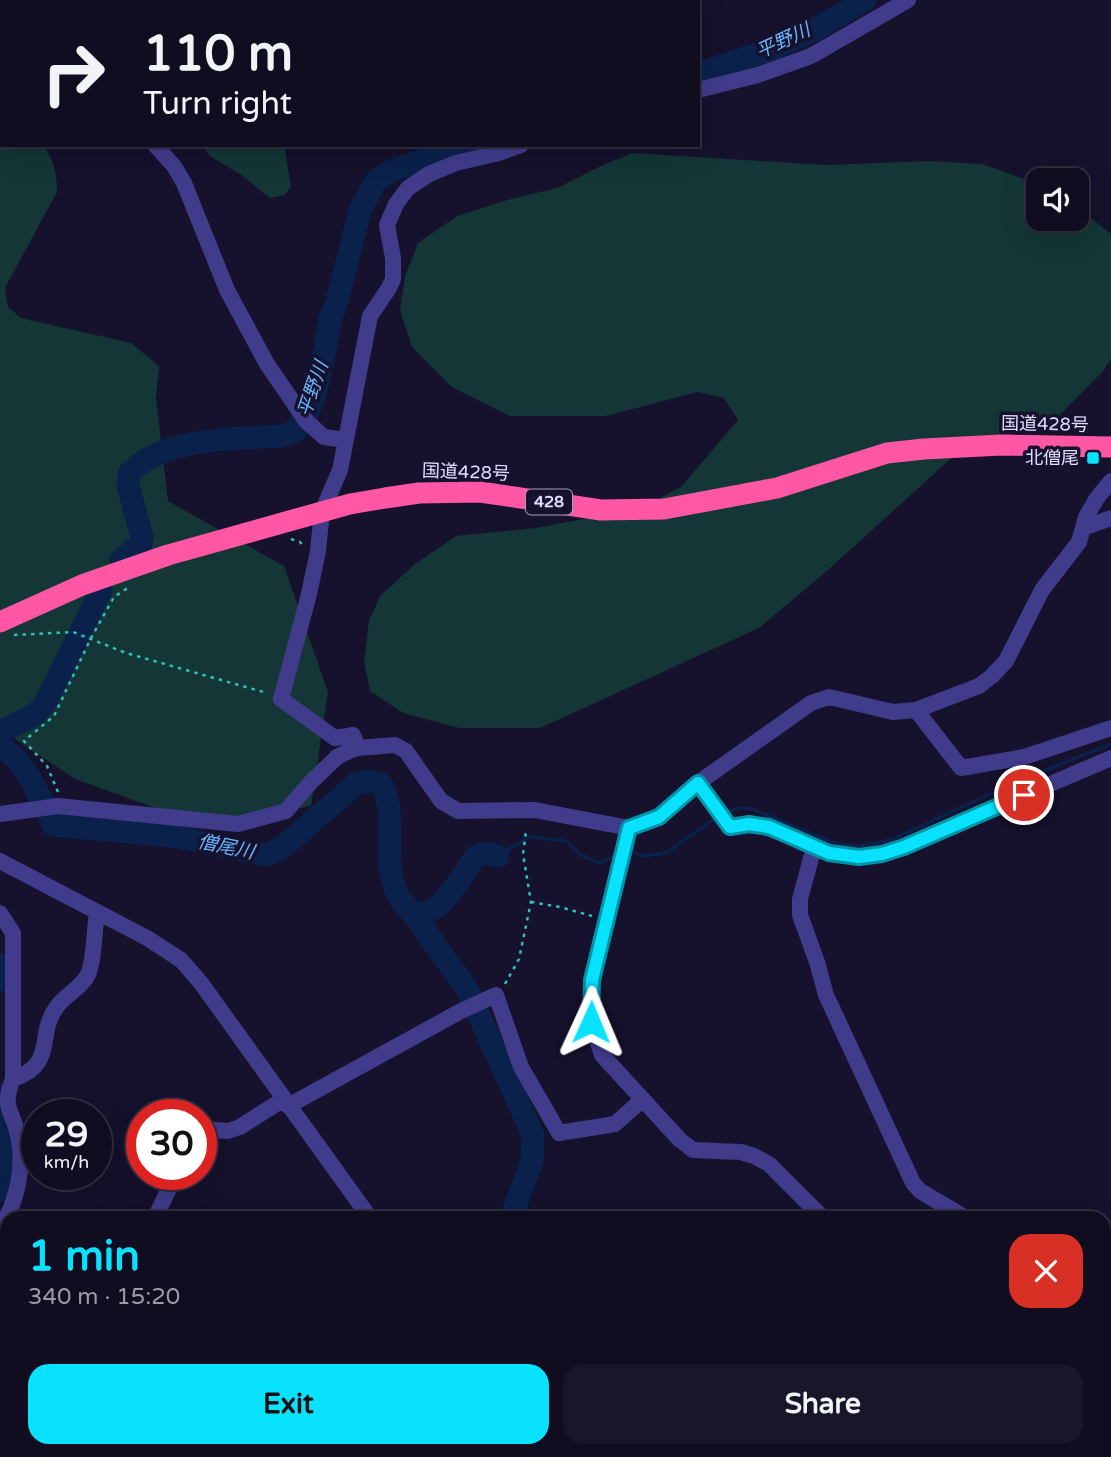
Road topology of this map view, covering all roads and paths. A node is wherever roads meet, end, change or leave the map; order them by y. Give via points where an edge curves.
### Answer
1 (908, 0) edge
2 (700, 90) edge
3 (157, 147) edge
4 (516, 147) edge
5 (345, 440) junction
6 (1111, 447) edge
7 (1111, 481) edge
8 (322, 512) junction
9 (1111, 518) edge
10 (1083, 528) junction
11 (280, 540) dead end
12 (314, 567) junction
13 (135, 583) dead end
14 (6, 628) edge
15 (91, 638) junction
16 (281, 699) junction
17 (916, 709) junction
18 (1111, 727) edge
19 (358, 747) junction
20 (1111, 758) edge
21 (698, 783) junction
22 (58, 806) junction
23 (0, 814) edge
24 (629, 828) junction
25 (526, 831) dead end
26 (814, 846) junction
27 (0, 861) edge
28 (531, 902) junction
29 (97, 912) junction
30 (0, 913) edge
31 (607, 921) junction
32 (496, 995) junction
33 (13, 1079) junction
34 (643, 1099) junction
35 (286, 1102) junction
36 (217, 1130) edge
37 (168, 1190) edge
38 (8, 1211) edge
39 (158, 1211) edge
40 (365, 1211) edge
41 (812, 1211) edge
42 (955, 1211) edge

1 - 2 street via 811,56
3 - 5 street via 184,183 226,290 267,364 306,421 324,437
4 - 5 street via 429,174 408,188 396,204 387,225 393,279 370,316
5 - 8 street via 340,470
6 - 8 highway, 国道428号 / 428 via 1001,445 887,453 777,488 664,509 601,510 510,495 419,492
7 - 10 street
8 - 12 street
8 - 14 highway, 国道428号 / 428 via 111,574
9 - 10 street
10 - 17 street via 1079,542 1042,590 1006,661 979,686
11 - 12 path via 300,542
12 - 16 street
13 - 15 path via 114,597
14 - 15 path via 63,631
15 - 16 path via 126,653
15 - 22 path via 54,716 24,741 47,766 59,795
16 - 19 street via 335,738 353,735
17 - 18 street via 961,768 1024,757
17 - 21 street via 893,712 829,697 811,703
19 - 22 street via 338,757 286,811 238,824
19 - 24 street via 395,745 406,751 441,801 458,811 535,810
20 - 26 street via 882,854 859,857
21 - 24 street via 659,817
21 - 26 street via 730,827 769,827
22 - 23 street
24 - 31 street
25 - 28 path via 523,854
26 - 42 street via 800,915 826,995 913,1183
27 - 29 street
28 - 31 path
28 - 32 path via 519,959
29 - 33 street via 89,973 53,1011 34,1067
29 - 35 street via 181,960
30 - 33 street via 13,933
31 - 34 street via 592,980 591,1022 602,1055
32 - 34 street via 521,1067 559,1133 615,1124
32 - 35 street
33 - 38 street via 5,1097 18,1136 20,1162 16,1195
34 - 41 street via 693,1150 741,1152 769,1164
35 - 36 street via 240,1127
35 - 40 street
37 - 39 street

